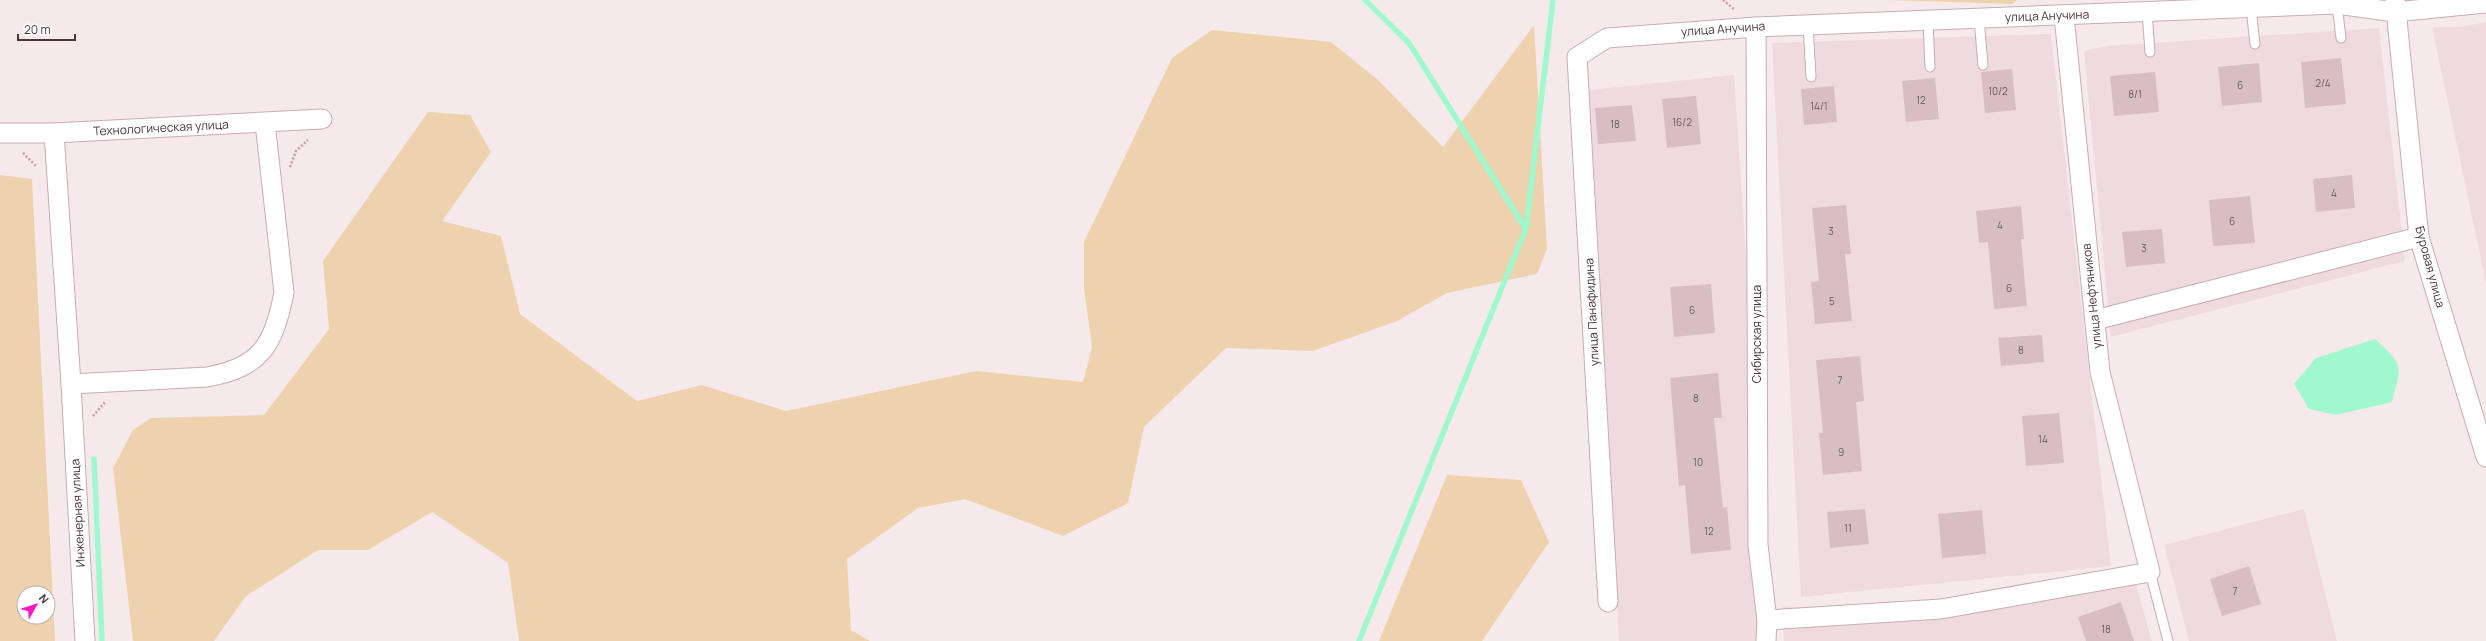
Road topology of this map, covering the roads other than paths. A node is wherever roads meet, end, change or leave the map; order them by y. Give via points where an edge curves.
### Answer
1 (2486, 3) edge
2 (2338, 4) junction
3 (2395, 6) edge
4 (2251, 8) junction
5 (2147, 12) junction
6 (2064, 16) junction
7 (1979, 19) junction
8 (1928, 21) junction
9 (1808, 25) junction
10 (1756, 27) junction
11 (1607, 38) joint
12 (2341, 38) dead end
13 (2255, 44) dead end
14 (2150, 52) dead end
15 (1984, 65) dead end
16 (1930, 67) dead end
17 (1811, 77) dead end
18 (322, 119) dead end
19 (265, 123) junction
20 (0, 133) edge
21 (54, 133) junction
22 (2419, 236) junction
23 (2095, 320) junction
24 (71, 384) junction
25 (2486, 458) edge
26 (2150, 572) junction
27 (1608, 602) dead end
28 (1767, 620) junction
29 (85, 641) edge
30 (1766, 641) edge
31 (2168, 641) edge

1 - 3 street, улица Анучина
2 - 3 street, улица Анучина
2 - 4 street, улица Анучина
2 - 12 lane
3 - 22 street, Буровая улица
4 - 5 street, улица Анучина
4 - 13 lane
5 - 6 street, улица Анучина
5 - 14 lane
6 - 7 street, улица Анучина
6 - 23 street, улица Нефтяников
7 - 8 street, улица Анучина
7 - 15 lane
8 - 9 street, улица Анучина
8 - 16 lane
9 - 10 street, улица Анучина
9 - 17 lane
10 - 11 street, улица Анучина
10 - 28 street, Сибирская улица via 1758,545
11 - 27 street, улица Панафидина via 1577,58
18 - 19 street, Технологическая улица
19 - 21 street, Технологическая улица
19 - 24 street via 284,293 278,321 269,342 253,361 228,373 207,377
20 - 21 street, Технологическая улица
21 - 24 street, Инженерная улица
22 - 23 street
22 - 25 street, Буровая улица
23 - 26 street, улица Нефтяников via 2100,372
24 - 29 street, Инженерная улица
26 - 28 street via 1941,608
26 - 31 lane
28 - 30 street, Сибирская улица

